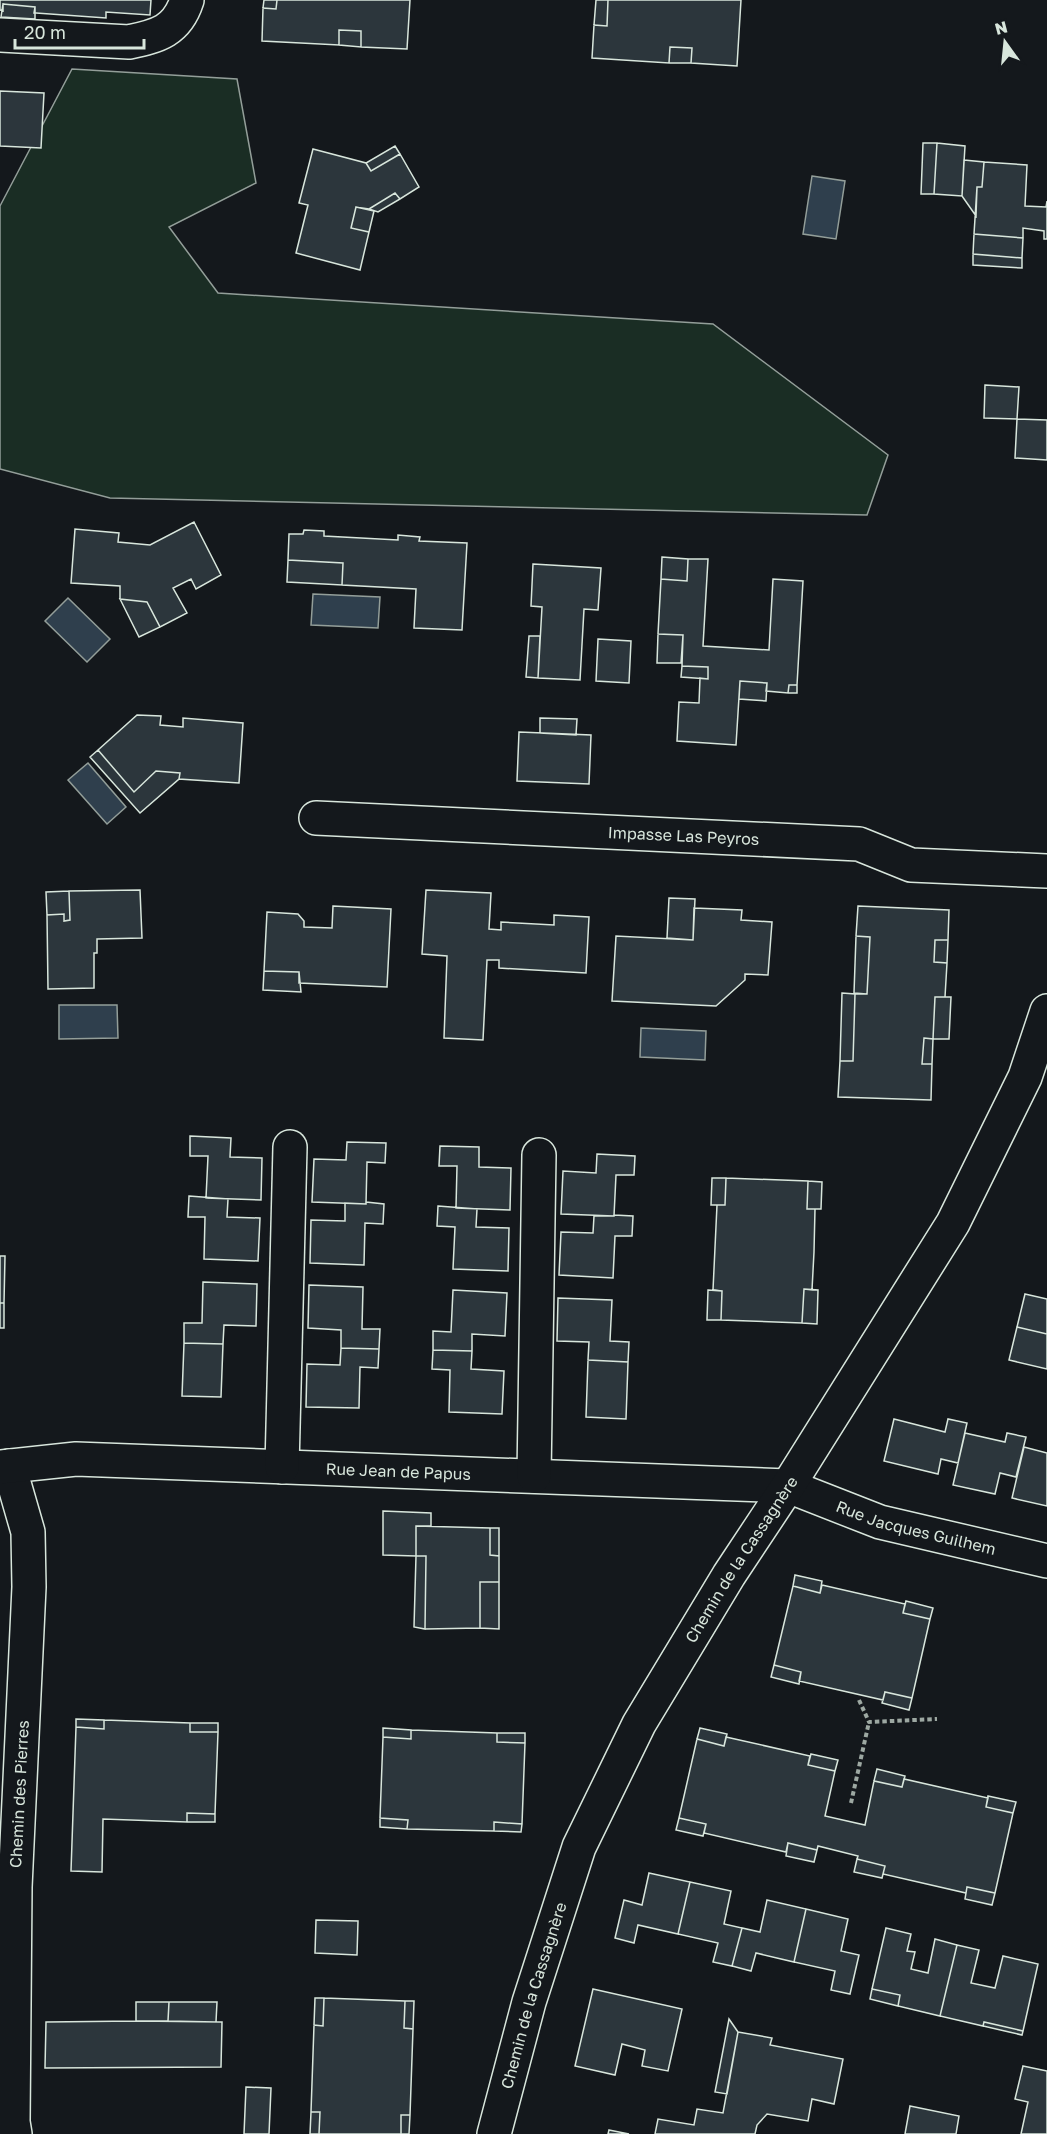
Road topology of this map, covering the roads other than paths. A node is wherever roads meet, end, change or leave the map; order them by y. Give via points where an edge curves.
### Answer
1 (187, 0) edge
2 (0, 35) edge
3 (316, 818) dead end
4 (1047, 871) edge
5 (1047, 1011) edge
6 (1039, 1061) edge
7 (290, 1147) dead end
8 (539, 1155) dead end
9 (5, 1467) edge
10 (282, 1467) junction
11 (534, 1476) junction
12 (788, 1486) junction
13 (1047, 1561) edge
14 (15, 2134) edge
15 (494, 2134) edge

1 - 2 street via 172,26 129,42
3 - 4 street, Impasse Las Peyros via 859,844 911,865
5 - 6 street, Chemin de la Cassagnère
6 - 12 street, Chemin de la Cassagnère via 1025,1077 952,1222
7 - 10 street
8 - 11 street
9 - 10 street, Rue Jean de Papus via 76,1460
9 - 14 street, Chemin des Pierres via 28,1532 29,1587 15,1887
10 - 11 street, Rue Jean de Papus
11 - 12 street, Rue Jean de Papus
12 - 13 street, Rue Jacques Guilhem via 880,1522
12 - 15 street, Chemin de la Cassagnère via 639,1724 579,1847 529,2002

